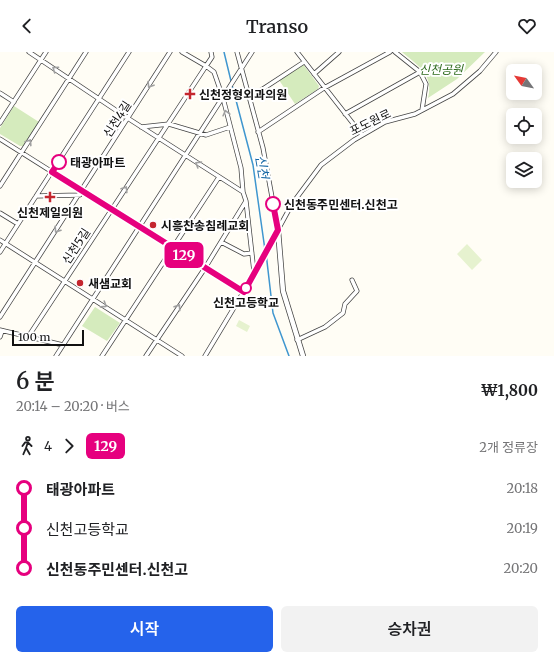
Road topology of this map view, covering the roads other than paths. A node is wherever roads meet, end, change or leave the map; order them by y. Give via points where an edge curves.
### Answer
1 (29, 52) edge
2 (46, 52) edge
3 (86, 52) edge
4 (129, 52) edge
5 (170, 52) edge
6 (182, 52) edge
7 (211, 52) edge
8 (237, 52) edge
9 (252, 52) edge
10 (298, 52) edge
11 (339, 52) edge
12 (390, 52) edge
13 (395, 52) edge
14 (496, 52) edge
15 (41, 60) junction
16 (304, 62) junction
17 (206, 66) junction
18 (241, 70) junction
19 (420, 72) junction
20 (314, 74) junction
21 (69, 79) junction
22 (324, 88) junction
23 (0, 93) edge
24 (222, 98) junction
25 (249, 98) junction
26 (99, 99) junction
27 (14, 102) junction
28 (422, 110) junction
29 (345, 114) junction
30 (129, 119) junction
31 (0, 123) edge
32 (168, 124) junction
33 (140, 127) junction
34 (230, 127) junction
35 (201, 132) junction
36 (258, 132) junction
37 (362, 135) junction
38 (0, 139) edge
39 (159, 139) junction
40 (22, 153) junction
41 (185, 156) junction
42 (52, 172) junction
43 (219, 177) junction
44 (0, 186) edge
45 (82, 191) junction
46 (243, 192) junction
47 (80, 195) junction
48 (36, 196) junction
49 (246, 201) junction
50 (112, 210) junction
51 (0, 213) edge
52 (18, 224) junction
53 (139, 227) junction
54 (276, 232) junction
55 (0, 240) edge
56 (221, 242) junction
57 (6, 243) junction
58 (172, 248) junction
59 (0, 252) edge
60 (252, 253) junction
61 (36, 262) junction
62 (205, 268) junction
63 (255, 271) junction
64 (66, 280) junction
65 (352, 280) dead end
66 (244, 292) junction
67 (94, 299) junction
68 (0, 317) edge
69 (126, 320) junction
70 (1, 330) edge
71 (0, 337) edge
72 (28, 337) junction
73 (157, 340) junction
74 (297, 340) junction
75 (63, 345) junction
76 (56, 356) edge
77 (102, 356) edge
78 (146, 356) edge
79 (182, 356) edge
80 (205, 356) edge
81 (303, 356) edge

1 - 15 street
2 - 15 street
3 - 21 street
4 - 26 street
5 -> 30 street, 신천4길
6 - 17 street
7 - 17 street, 신천5길 via 212,57
8 - 18 street
9 - 18 street
10 - 16 street
11 - 20 street
12 - 22 street
13 - 19 street
14 - 28 street, 포도원로 via 480,71 453,94
21 -> 15 street
15 - 27 street
16 - 20 street
16 - 25 street
17 - 24 street via 214,72
17 - 32 street, 신천5길
18 - 24 street
18 - 25 street
19 - 28 street via 426,84
19 - 29 street
20 - 22 street
21 - 26 street
40 -> 21 street
22 - 29 street
22 - 36 street
23 - 27 street
34 -> 24 street
24 - 35 street
25 - 36 street
26 - 30 street
26 - 42 street
27 - 31 street
28 - 37 street, 포도원로 via 385,122
29 - 37 street
30 - 33 street
30 - 45 street, 신천4길
32 - 33 street
32 - 35 street
32 - 39 street, 신천5길
33 - 39 street
34 - 35 street via 206,135
34 - 46 street via 241,168
35 - 41 street
36 - 54 street
37 - 54 street, 포도원로 via 321,165 292,204
38 - 40 street
39 - 41 street
50 -> 39 street, 신천5길
40 - 42 street
40 - 44 street
43 -> 41 street
41 - 53 street
42 - 45 street
42 - 48 street
43 - 46 street
43 - 58 street
45 - 47 street, 신천4길
45 - 50 street
46 - 49 street
47 - 48 street
47 -> 61 street, 신천4길
48 - 52 street
49 - 56 street
49 - 60 street
50 - 53 street
50 - 64 street, 신천5길
51 - 52 street
52 - 57 street
53 - 58 street
53 - 67 street
54 - 63 street, 포도원로
54 - 74 street via 283,291
55 - 57 street
56 - 60 street via 244,254
56 - 62 street
57 - 59 street
57 - 61 street
58 - 62 street
58 - 69 street
60 - 63 street
61 - 64 street
61 - 68 street, 신천4길
62 - 66 street
73 -> 62 street
63 - 66 street
64 - 67 street
64 - 72 street, 신천5길
65 - 74 street via 357,291 345,304 343,314 326,327
66 - 80 street
67 -> 69 street
67 - 75 street
69 - 73 street
69 - 77 street
70 - 71 street
70 - 72 street
72 - 75 street
73 - 78 street
73 - 79 street
74 - 81 street
75 - 76 street

